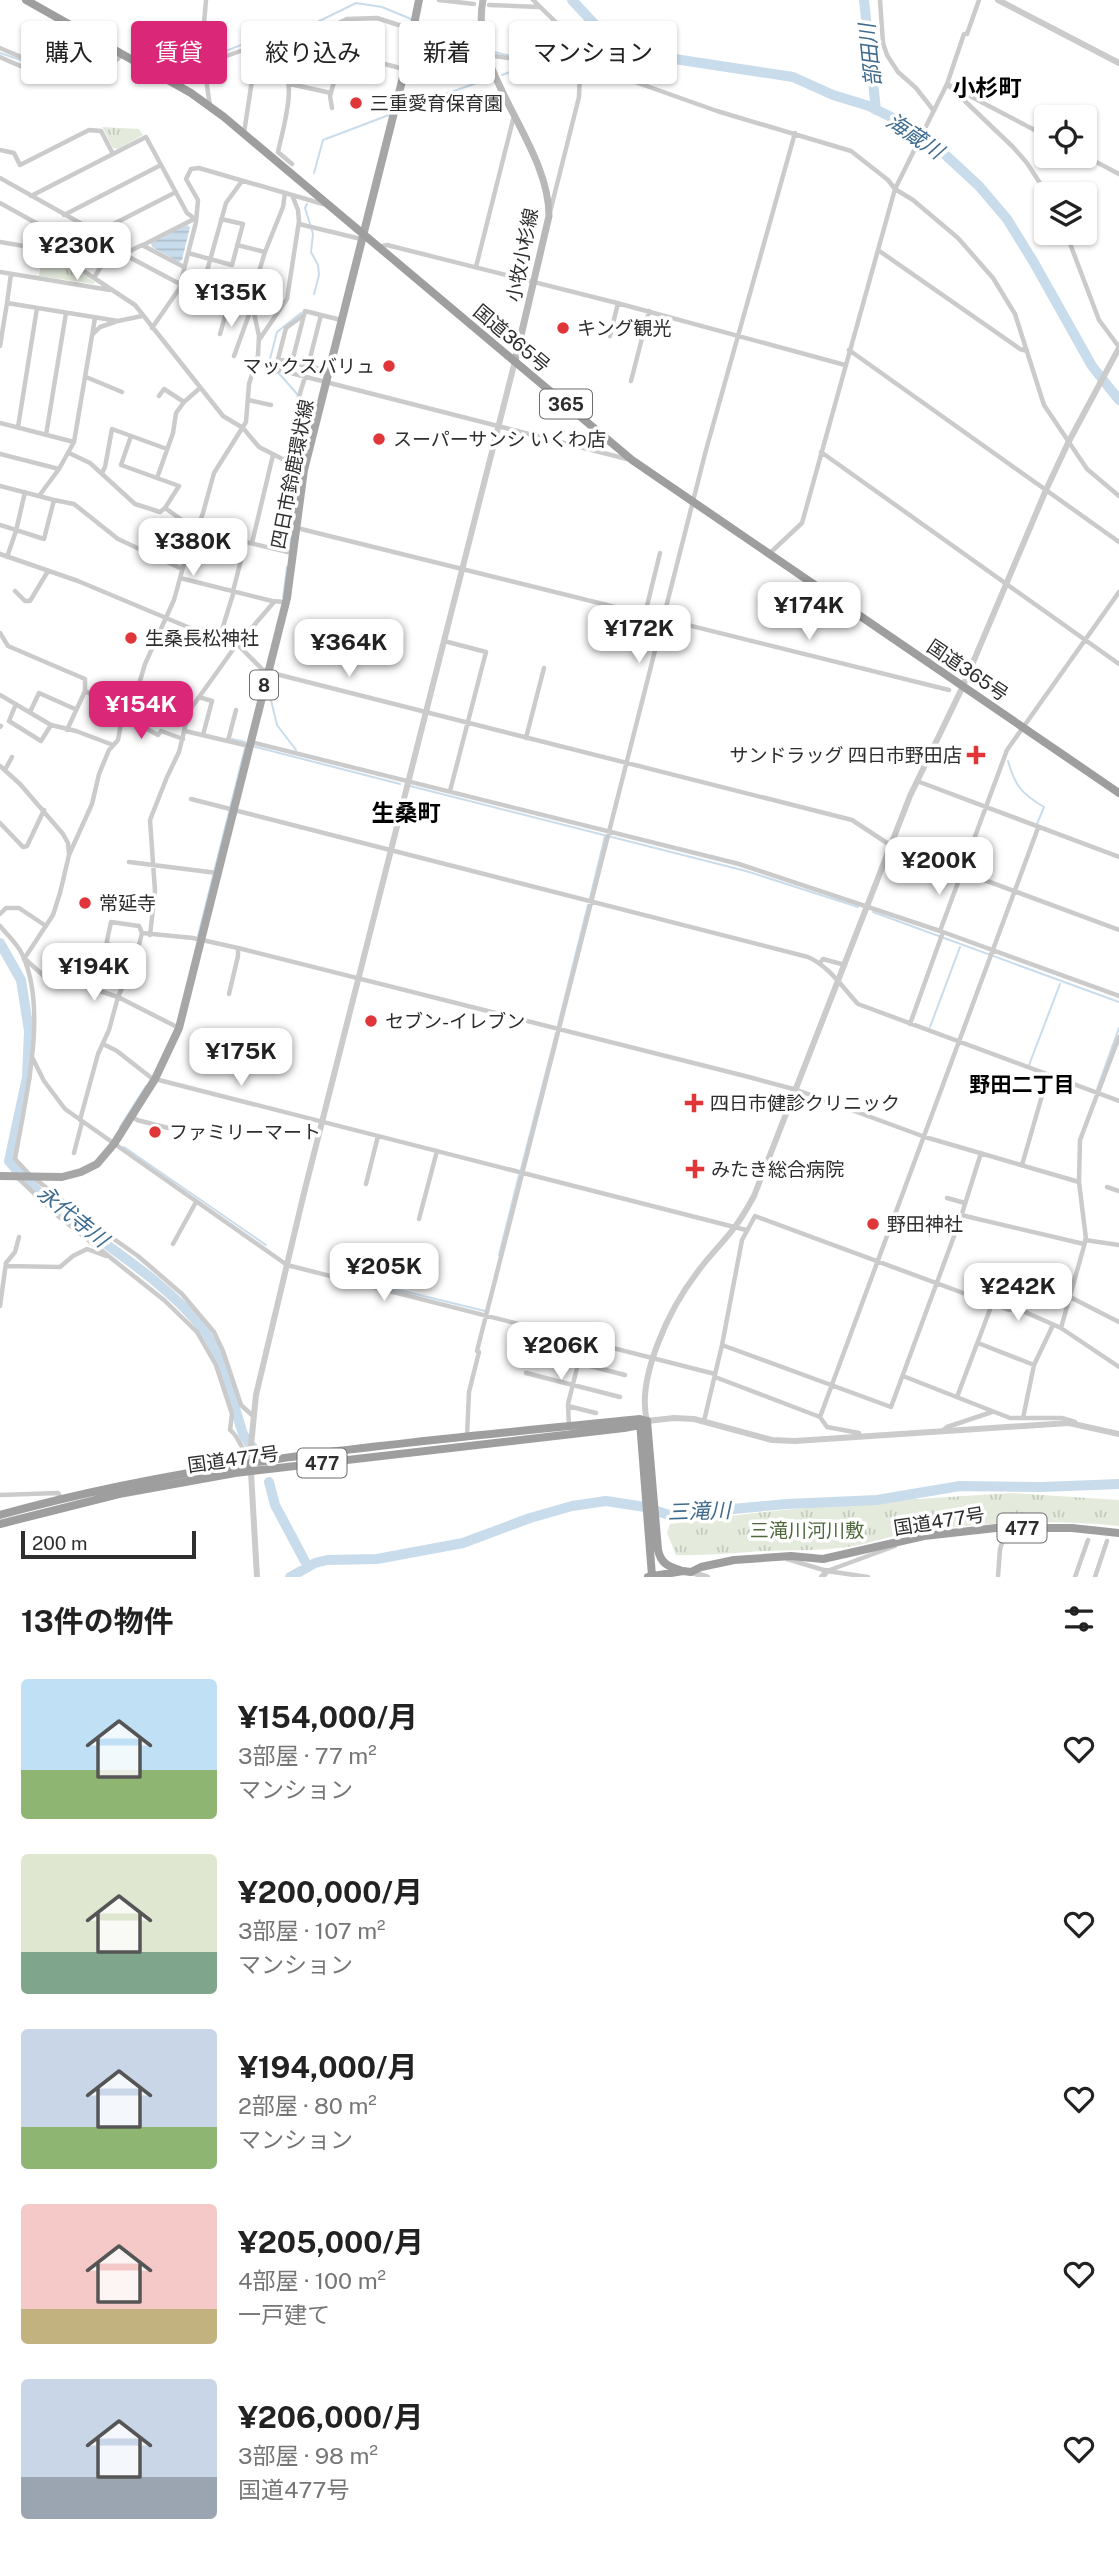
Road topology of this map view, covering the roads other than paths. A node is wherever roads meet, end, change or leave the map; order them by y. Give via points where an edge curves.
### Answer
1 (26, 0) edge
2 (206, 0) edge
3 (419, 0) edge
4 (439, 0) edge
5 (533, 0) edge
6 (880, 0) edge
7 (979, 0) edge
8 (998, 0) edge
9 (486, 3) edge
10 (474, 4) dead end
11 (540, 7) junction
12 (63, 21) edge
13 (204, 21) edge
14 (343, 21) edge
15 (416, 21) edge
16 (481, 21) edge
17 (554, 21) edge
18 (399, 24) edge
19 (0, 48) edge
20 (117, 52) edge
21 (11, 53) junction
22 (122, 55) junction
23 (0, 57) edge
24 (21, 57) edge
25 (131, 60) edge
26 (8, 61) junction
27 (1119, 63) edge
28 (399, 67) edge
29 (495, 72) edge
30 (172, 84) edge
31 (206, 84) edge
32 (251, 84) edge
33 (290, 84) joint
34 (401, 84) edge
35 (579, 84) edge
36 (641, 84) edge
37 (947, 84) junction
38 (331, 93) junction
39 (210, 107) junction
40 (332, 108) dead end
41 (933, 112) junction
42 (514, 115) junction
43 (1034, 130) edge
44 (795, 133) junction
45 (244, 134) junction
46 (0, 150) edge
47 (113, 154) junction
48 (277, 156) junction
49 (1097, 162) edge
50 (292, 164) dead end
51 (161, 165) junction
52 (1119, 174) edge
53 (0, 178) edge
54 (242, 181) junction
55 (1039, 182) edge
56 (895, 188) junction
57 (176, 192) junction
58 (285, 193) junction
59 (292, 195) junction
60 (30, 196) junction
61 (0, 203) edge
62 (328, 205) junction
63 (64, 215) junction
64 (549, 216) junction
65 (195, 219) junction
66 (221, 219) junction
67 (299, 224) junction
68 (97, 233) junction
69 (363, 236) junction
70 (0, 242) edge
71 (74, 242) dead end
72 (142, 245) junction
73 (237, 245) junction
74 (1071, 245) edge
75 (91, 247) dead end
76 (378, 247) junction
77 (878, 250) junction
78 (53, 251) junction
79 (265, 252) junction
80 (188, 253) junction
81 (61, 256) junction
82 (210, 259) junction
83 (184, 267) junction
84 (476, 267) junction
85 (79, 268) junction
86 (0, 272) edge
87 (12, 274) junction
88 (94, 278) junction
89 (533, 283) junction
90 (180, 287) junction
91 (114, 290) junction
92 (200, 296) junction
93 (7, 303) junction
94 (618, 303) junction
95 (229, 306) junction
96 (37, 308) junction
97 (649, 311) junction
98 (249, 312) junction
99 (66, 313) junction
100 (304, 314) junction
101 (321, 315) junction
102 (142, 316) junction
103 (95, 318) junction
104 (342, 320) junction
105 (118, 321) junction
106 (152, 328) junction
107 (220, 334) dead end
108 (92, 335) junction
109 (738, 335) junction
110 (610, 336) dead end
111 (259, 341) junction
112 (0, 346) edge
113 (1119, 347) edge
114 (849, 350) junction
115 (1027, 351) junction
116 (234, 356) dead end
117 (515, 361) junction
118 (292, 362) junction
119 (845, 365) junction
120 (309, 366) junction
121 (277, 371) dead end
122 (328, 371) junction
123 (86, 376) junction
124 (305, 377) junction
125 (325, 382) junction
126 (631, 382) dead end
127 (200, 388) junction
128 (122, 392) dead end
129 (159, 396) dead end
130 (248, 400) junction
131 (299, 400) dead end
132 (184, 401) junction
133 (271, 405) dead end
134 (0, 423) edge
135 (496, 425) junction
136 (18, 427) junction
137 (243, 428) junction
138 (46, 435) junction
139 (131, 436) junction
140 (74, 442) junction
141 (1068, 443) junction
142 (167, 449) junction
143 (821, 452) junction
144 (69, 453) junction
145 (0, 454) edge
146 (272, 455) junction
147 (632, 460) junction
148 (59, 469) junction
149 (304, 470) junction
150 (102, 472) junction
151 (157, 478) junction
152 (0, 486) edge
153 (1046, 490) junction
154 (26, 492) junction
155 (39, 496) junction
156 (1119, 496) edge
157 (54, 500) junction
158 (693, 503) junction
159 (165, 508) junction
160 (0, 524) edge
161 (296, 527) junction
162 (197, 528) junction
163 (16, 531) junction
164 (249, 542) junction
165 (1119, 542) edge
166 (292, 553) junction
167 (660, 553) dead end
168 (0, 554) edge
169 (770, 554) junction
170 (7, 557) junction
171 (182, 569) junction
172 (461, 569) junction
173 (48, 571) junction
174 (180, 578) junction
175 (1006, 584) junction
176 (15, 591) dead end
177 (234, 591) junction
178 (1119, 592) edge
179 (274, 602) junction
180 (286, 602) junction
181 (645, 614) junction
182 (167, 618) junction
183 (664, 619) junction
184 (0, 633) edge
185 (221, 633) junction
186 (1086, 640) junction
187 (443, 641) junction
188 (237, 644) junction
189 (1119, 664) edge
190 (544, 668) dead end
191 (268, 672) junction
192 (963, 686) junction
193 (949, 690) dead end
194 (85, 691) junction
195 (0, 695) edge
196 (199, 697) junction
197 (16, 704) junction
198 (75, 709) junction
199 (236, 710) dead end
200 (30, 712) junction
201 (123, 712) junction
202 (425, 712) junction
203 (468, 724) junction
204 (51, 725) junction
205 (1023, 727) junction
206 (67, 730) junction
207 (185, 731) junction
208 (203, 735) junction
209 (183, 738) junction
210 (526, 738) junction
211 (229, 741) junction
212 (250, 744) junction
213 (113, 745) junction
214 (12, 757) dead end
215 (627, 763) junction
216 (2, 768) edge
217 (407, 781) junction
218 (917, 781) junction
219 (450, 791) junction
220 (1119, 793) edge
221 (191, 799) dead end
222 (986, 808) junction
223 (44, 810) junction
224 (230, 810) junction
225 (0, 822) edge
226 (1038, 828) junction
227 (609, 832) junction
228 (890, 845) junction
229 (390, 850) junction
230 (69, 855) junction
231 (1119, 858) edge
232 (129, 862) dead end
233 (153, 867) junction
234 (962, 871) junction
235 (214, 873) junction
236 (1016, 892) junction
237 (591, 902) junction
238 (867, 906) junction
239 (0, 914) edge
240 (0, 926) edge
241 (46, 926) junction
242 (1119, 930) edge
243 (942, 932) junction
244 (142, 933) junction
245 (149, 935) junction
246 (200, 939) junction
247 (107, 944) junction
248 (238, 948) junction
249 (993, 951) junction
250 (137, 954) junction
251 (104, 956) dead end
252 (24, 959) junction
253 (820, 963) junction
254 (845, 965) junction
255 (358, 978) junction
256 (99, 981) dead end
257 (839, 981) junction
258 (96, 991) junction
259 (229, 994) dead end
260 (1119, 996) edge
261 (118, 997) junction
262 (910, 1024) junction
263 (178, 1028) junction
264 (559, 1029) junction
265 (1119, 1037) edge
266 (959, 1043) junction
267 (103, 1044) junction
268 (32, 1057) junction
269 (1048, 1076) junction
270 (153, 1078) junction
271 (797, 1090) junction
272 (1097, 1093) junction
273 (1119, 1101) edge
274 (131, 1116) junction
275 (81, 1121) junction
276 (321, 1122) junction
277 (168, 1128) dead end
278 (377, 1136) junction
279 (925, 1137) junction
280 (114, 1144) junction
281 (436, 1151) junction
282 (74, 1153) dead end
283 (981, 1153) junction
284 (1022, 1165) junction
285 (523, 1172) junction
286 (0, 1176) edge
287 (25, 1176) junction
288 (1079, 1182) junction
289 (366, 1184) dead end
290 (1107, 1187) dead end
291 (1119, 1191) edge
292 (947, 1198) dead end
293 (196, 1202) junction
294 (965, 1203) junction
295 (961, 1215) junction
296 (419, 1219) dead end
297 (736, 1227) junction
298 (746, 1230) junction
299 (19, 1237) dead end
300 (1085, 1242) junction
301 (173, 1244) dead end
302 (1119, 1245) edge
303 (110, 1258) junction
304 (878, 1262) junction
305 (287, 1265) junction
306 (6, 1266) junction
307 (2, 1282) edge
308 (937, 1283) junction
309 (1070, 1297) junction
310 (992, 1304) junction
311 (0, 1306) edge
312 (486, 1316) junction
313 (1119, 1322) edge
314 (1053, 1325) junction
315 (1061, 1328) junction
316 (584, 1340) junction
317 (978, 1343) junction
318 (722, 1345) junction
319 (531, 1351) dead end
320 (654, 1358) junction
321 (578, 1363) junction
322 (1034, 1365) junction
323 (1119, 1367) edge
324 (526, 1373) dead end
325 (625, 1375) dead end
326 (715, 1375) junction
327 (902, 1376) junction
328 (573, 1385) junction
329 (832, 1386) junction
330 (620, 1396) dead end
331 (957, 1397) junction
332 (568, 1406) junction
333 (994, 1411) junction
334 (596, 1413) dead end
335 (253, 1415) junction
336 (820, 1417) junction
337 (1023, 1418) junction
338 (643, 1420) junction
339 (704, 1421) junction
340 (1077, 1423) junction
341 (569, 1427) junction
342 (941, 1432) junction
343 (1119, 1434) edge
344 (467, 1437) junction
345 (860, 1437) junction
346 (534, 1438) junction
347 (645, 1445) junction
348 (250, 1460) junction
349 (0, 1494) edge
350 (61, 1498) junction
351 (0, 1515) edge
352 (0, 1524) edge
353 (1049, 1528) junction
354 (1118, 1530) edge
355 (924, 1536) junction
356 (1087, 1540) dead end
357 (1107, 1541) dead end
358 (779, 1557) junction
359 (687, 1571) junction
360 (650, 1574) edge
361 (824, 1574) edge
362 (1097, 1576) edge
363 (257, 1577) edge
364 (707, 1577) edge
365 (868, 1577) edge
366 (998, 1577) edge
367 (1075, 1577) edge

1 - 12 highway, 国道365号 / 365
2 - 13 street
3 - 15 main road, 四日市鈴鹿環状線 / 8
4 - 10 street
5 - 11 street
6 - 41 street via 887,55
7 - 37 street
8 - 27 street
9 - 11 street
9 - 16 main road, 小牧小杉線
11 - 17 street
14 - 18 street via 377,18
19 - 21 street
20 - 22 highway, 国道365号 / 365
21 - 24 street
21 - 26 street
22 - 25 highway, 国道365号 / 365
22 - 26 street via 97,74 75,79
23 - 26 street
28 - 38 street via 342,53
29 - 42 main road, 小牧小杉線
30 - 39 highway, 国道365号 / 365
31 - 39 street
32 - 45 street
33 - 38 street
33 - 48 street
34 - 69 main road, 四日市鈴鹿環状線 / 8
35 - 64 street
36 - 44 street
37 - 41 street
37 - 43 street
37 - 55 street via 1013,147
38 - 40 street
39 - 45 highway, 国道365号 / 365
41 - 56 street
42 - 64 main road, 小牧小杉線 via 540,172
42 - 84 street
44 - 56 street via 851,151
44 - 109 street
45 - 48 highway, 国道365号 / 365
46 - 47 street via 14,153 20,165 89,130 98,130
47 - 51 street via 146,137
47 - 60 street
48 - 50 street
48 - 62 highway, 国道365号 / 365
49 - 52 street
51 - 57 street
51 - 63 street
53 - 60 street
54 - 58 street
54 - 65 street via 194,167 187,171 186,179 198,200
54 - 66 street via 226,202
56 - 77 street
56 - 115 street via 958,238 993,278 1010,304
57 - 65 street
57 - 68 street
58 - 59 street
58 - 79 street
59 - 62 street
59 - 67 street
60 - 63 street
61 - 78 street via 54,233
62 - 69 highway, 国道365号 / 365
63 - 68 street
64 - 89 main road, 小牧小杉線
65 - 72 street
65 - 80 street
66 - 73 street via 243,224
66 - 82 street
67 - 69 street
67 - 111 street via 287,299
68 - 72 street via 130,251
69 - 76 highway, 国道365号 / 365
69 - 104 main road, 四日市鈴鹿環状線 / 8
70 - 78 street
71 - 81 street
72 - 83 street
73 - 79 street
73 - 82 street via 232,265
74 - 113 street via 1099,320
75 - 85 street
76 - 84 street via 387,245
76 - 117 highway, 国道365号 / 365
77 - 114 street
77 - 115 street
78 - 81 street
79 - 98 street
80 - 82 street
80 - 83 street
81 - 85 street
82 - 92 street
83 - 90 street
84 - 89 street
85 - 88 street
86 - 87 street
87 - 91 street
87 - 93 street
88 - 90 street via 111,248
88 - 91 street
89 - 94 street
89 - 117 main road, 小牧小杉線
90 - 92 street
90 - 106 street
91 - 102 street
92 - 95 street
93 - 96 street
93 - 112 street
94 - 97 street
94 - 110 street
95 - 98 street
95 - 107 street
96 - 99 street
96 - 136 street
97 - 109 street
97 - 126 street
98 - 111 street via 254,313
98 - 116 street
99 - 103 street
99 - 138 street
100 - 101 street
100 - 118 street
100 - 118 street via 286,328 278,359
101 - 104 street
101 - 120 street
102 - 105 street
102 - 106 street
103 - 105 street
103 - 108 street
104 - 122 main road, 四日市鈴鹿環状線 / 8
105 - 108 street
106 - 127 street
108 - 123 street
109 - 119 street
109 - 158 street
111 - 130 street
113 - 141 street
114 - 119 street
114 - 153 street
115 - 141 street via 1044,405
117 - 135 street
117 - 147 highway, 国道365号 / 365
118 - 120 street
119 - 143 street
120 - 122 street
121 - 124 street
122 - 125 main road, 四日市鈴鹿環状線 / 8
123 - 128 street
123 - 140 street
124 - 125 street
124 - 131 street
125 - 135 street
125 - 149 main road, 四日市鈴鹿環状線 / 8
127 - 132 street
127 - 137 street via 223,416
129 - 132 street via 164,389
130 - 133 street
130 - 137 street
132 - 142 street via 176,413
134 - 136 street
135 - 147 street
135 - 172 street
136 - 138 street
137 - 146 street via 256,445
137 - 162 street via 214,473
138 - 140 street
139 - 142 street
139 - 150 street via 112,429
139 - 151 street via 121,465
140 - 144 street
141 - 153 street
141 - 156 street via 1092,475
142 - 151 street
143 - 169 street via 802,523
143 - 175 street
144 - 148 street
144 - 150 street
145 - 148 street
146 - 149 street
146 - 164 street
147 - 158 highway, 国道365号 / 365
148 - 155 street
149 - 161 main road, 四日市鈴鹿環状線 / 8
150 - 159 street via 135,504 160,512
151 - 159 street via 179,486
152 - 154 street
153 - 165 street
153 - 175 street
154 - 155 street
154 - 163 street
155 - 157 street
157 - 163 street via 44,539
157 - 171 street via 74,504 118,539
158 - 169 highway, 国道365号 / 365
158 - 183 street
159 - 162 street
160 - 163 street
161 - 166 main road, 四日市鈴鹿環状線 / 8
161 - 172 street
162 - 164 street
162 - 171 street
163 - 170 street
164 - 166 street
164 - 177 street
166 - 180 main road, 四日市鈴鹿環状線 / 8
167 - 181 street
168 - 170 street
169 - 192 highway, 国道365号 / 365
170 - 173 street
171 - 174 street
172 - 181 street
172 - 187 street
173 - 176 street via 30,601
173 - 182 street
174 - 177 street
174 - 182 street
175 - 186 street
175 - 192 street
177 - 179 street
177 - 185 street
178 - 186 street
179 - 180 street
179 - 188 street
180 - 191 main road, 四日市鈴鹿環状線 / 8
181 - 183 street
182 - 185 street
182 - 201 street via 137,691
183 - 193 street
183 - 215 street
184 - 194 street via 8,646 85,679
185 - 188 street
186 - 189 street
186 - 205 street
187 - 202 street
187 - 203 street via 486,652
188 - 191 street
188 - 196 street
190 - 210 street
191 - 202 street
191 - 212 main road, 四日市鈴鹿環状線 / 8
192 - 205 highway, 国道365号 / 365
192 - 218 street
194 - 198 street
194 - 201 street
195 - 197 street
196 - 207 street
196 - 208 street via 212,701
197 - 200 street
197 - 204 street via 9,721 41,741
198 - 200 street via 39,693
198 - 206 street
199 - 211 street
200 - 204 street
201 - 209 street via 158,735 161,731
201 - 213 street
202 - 203 street
202 - 217 street
203 - 210 street
203 - 219 street
204 - 206 street
205 - 220 highway, 国道365号 / 365
205 - 222 street via 1007,750
206 - 213 street
207 - 208 street
207 - 209 street
208 - 211 street
209 - 233 street via 150,820
210 - 215 street
211 - 212 street
212 - 217 street
212 - 224 main road, 四日市鈴鹿環状線 / 8
213 - 230 street
214 - 216 street
215 - 227 street
215 - 228 street via 852,820
216 - 223 street
217 - 219 street
217 - 229 street
218 - 222 street
218 - 228 street
219 - 227 street
221 - 224 street
222 - 226 street
222 - 234 street
223 - 225 street via 23,848
223 - 230 street via 68,843
224 - 229 street
224 - 235 main road, 四日市鈴鹿環状線 / 8
226 - 231 street
226 - 236 street
227 - 237 street
227 - 238 street via 738,864
228 - 234 street
228 - 238 street
229 - 237 street
229 - 255 street
230 - 241 street
232 - 233 street
233 - 235 street
233 - 245 street
234 - 236 street
234 - 243 street
235 - 246 main road, 四日市鈴鹿環状線 / 8
236 - 242 street
236 - 249 street
237 - 253 street
237 - 264 street
238 - 243 street
238 - 254 street
239 - 241 street via 17,907
240 - 252 street
241 - 252 street
243 - 249 street
243 - 262 street
244 - 245 street
244 - 247 street via 139,926 113,921
244 - 250 street
245 - 246 street
246 - 248 street
246 - 263 main road, 四日市鈴鹿環状線 / 8
247 - 250 street
247 - 251 street
248 - 255 street
248 - 259 street
249 - 260 street
249 - 266 street
250 - 261 street
252 - 258 street via 45,977
252 - 268 street via 34,995
253 - 254 street via 823,959
253 - 257 street
254 - 257 street
255 - 264 street
255 - 276 street
256 - 258 street
257 - 262 street via 858,1004
257 - 271 street
258 - 261 street
261 - 263 street
261 - 267 street
262 - 266 street
263 - 270 main road, 四日市鈴鹿環状線 / 8
264 - 271 street
264 - 285 street
265 - 272 street
266 - 269 street
266 - 279 street
267 - 270 street
267 - 275 street
268 - 275 street via 56,1098
268 - 287 street via 15,1158
269 - 272 street
269 - 284 street
270 - 274 main road, 四日市鈴鹿環状線 / 8
270 - 276 street
271 - 279 street
271 - 297 street via 759,1187
272 - 273 street
272 - 288 street via 1080,1140
274 - 277 street
274 - 280 main road, 四日市鈴鹿環状線 / 8
275 - 280 street
275 - 282 street
276 - 278 street
276 - 305 street
278 - 281 street
278 - 289 street
279 - 283 street
279 - 304 street
280 - 287 main road, 四日市鈴鹿環状線 / 8 via 88,1169 62,1177
280 - 293 street
281 - 285 street
281 - 296 street
283 - 284 street
283 - 294 street
284 - 288 street
285 - 297 street
285 - 312 street
286 - 287 main road, 四日市鈴鹿環状線 / 8
287 - 303 street via 58,1216
287 - 335 street via 138,1256 189,1301 219,1341 241,1405
288 - 300 street
290 - 291 street
292 - 294 street
293 - 301 street
293 - 305 street
294 - 295 street
295 - 300 street
295 - 308 street
297 - 298 street
297 - 320 street via 694,1276 663,1330
298 - 304 street via 757,1216
298 - 318 street
299 - 306 street
300 - 302 street
300 - 309 street
303 - 306 street via 87,1249 60,1267
303 - 348 street via 171,1306 205,1344 232,1413 230,1430
304 - 308 street
304 - 329 street
305 - 312 street
305 - 335 street
306 - 307 street
307 - 311 street
308 - 310 street
308 - 327 street
309 - 313 street
309 - 315 street
310 - 314 street via 1016,1308
310 - 317 street
312 - 316 street
312 - 344 street via 469,1392
314 - 315 street
314 - 322 street
315 - 323 street
316 - 320 street
316 - 321 street
317 - 322 street
317 - 331 street
318 - 326 street
318 - 329 street
319 - 321 street
320 - 326 street
320 - 338 street
321 - 325 street
321 - 328 street
322 - 337 street
324 - 328 street
326 - 336 street
326 - 339 street
327 - 329 street via 891,1407
327 - 331 street
328 - 330 street
328 - 332 street
329 - 336 street
331 - 333 street
332 - 334 street
332 - 341 street
333 - 337 street
333 - 342 street
335 - 348 street
336 - 345 street via 827,1427 859,1433
337 - 340 street via 1062,1418
338 - 339 street
338 - 341 highway, 国道477号 / 477
338 - 346 highway, 国道477号 / 477
338 - 347 highway, 国道477号 / 477
339 - 345 street via 772,1440
340 - 342 street
340 - 343 street
341 - 344 highway, 国道477号 / 477
342 - 345 street
344 - 346 highway via 474,1442
344 - 348 highway, 国道477号 / 477
346 - 348 highway, 国道477号 / 477
347 - 359 highway, 国道477号 / 477 via 658,1550 662,1561
347 - 360 highway, 国道477号 / 477
348 - 350 highway, 国道477号 / 477
348 - 352 highway, 国道477号 / 477
348 - 363 street
349 - 350 street via 58,1493
350 - 351 highway, 国道477号 / 477
353 - 354 highway, 国道477号 / 477
353 - 355 highway, 国道477号 / 477
353 - 366 street via 1003,1539
355 - 358 highway, 国道477号 / 477 via 823,1559
355 - 361 street
356 - 367 street
357 - 362 street
358 - 359 highway, 国道477号 / 477 via 734,1560
358 - 361 street
359 - 360 highway, 国道477号 / 477
359 - 364 street
361 - 365 street

